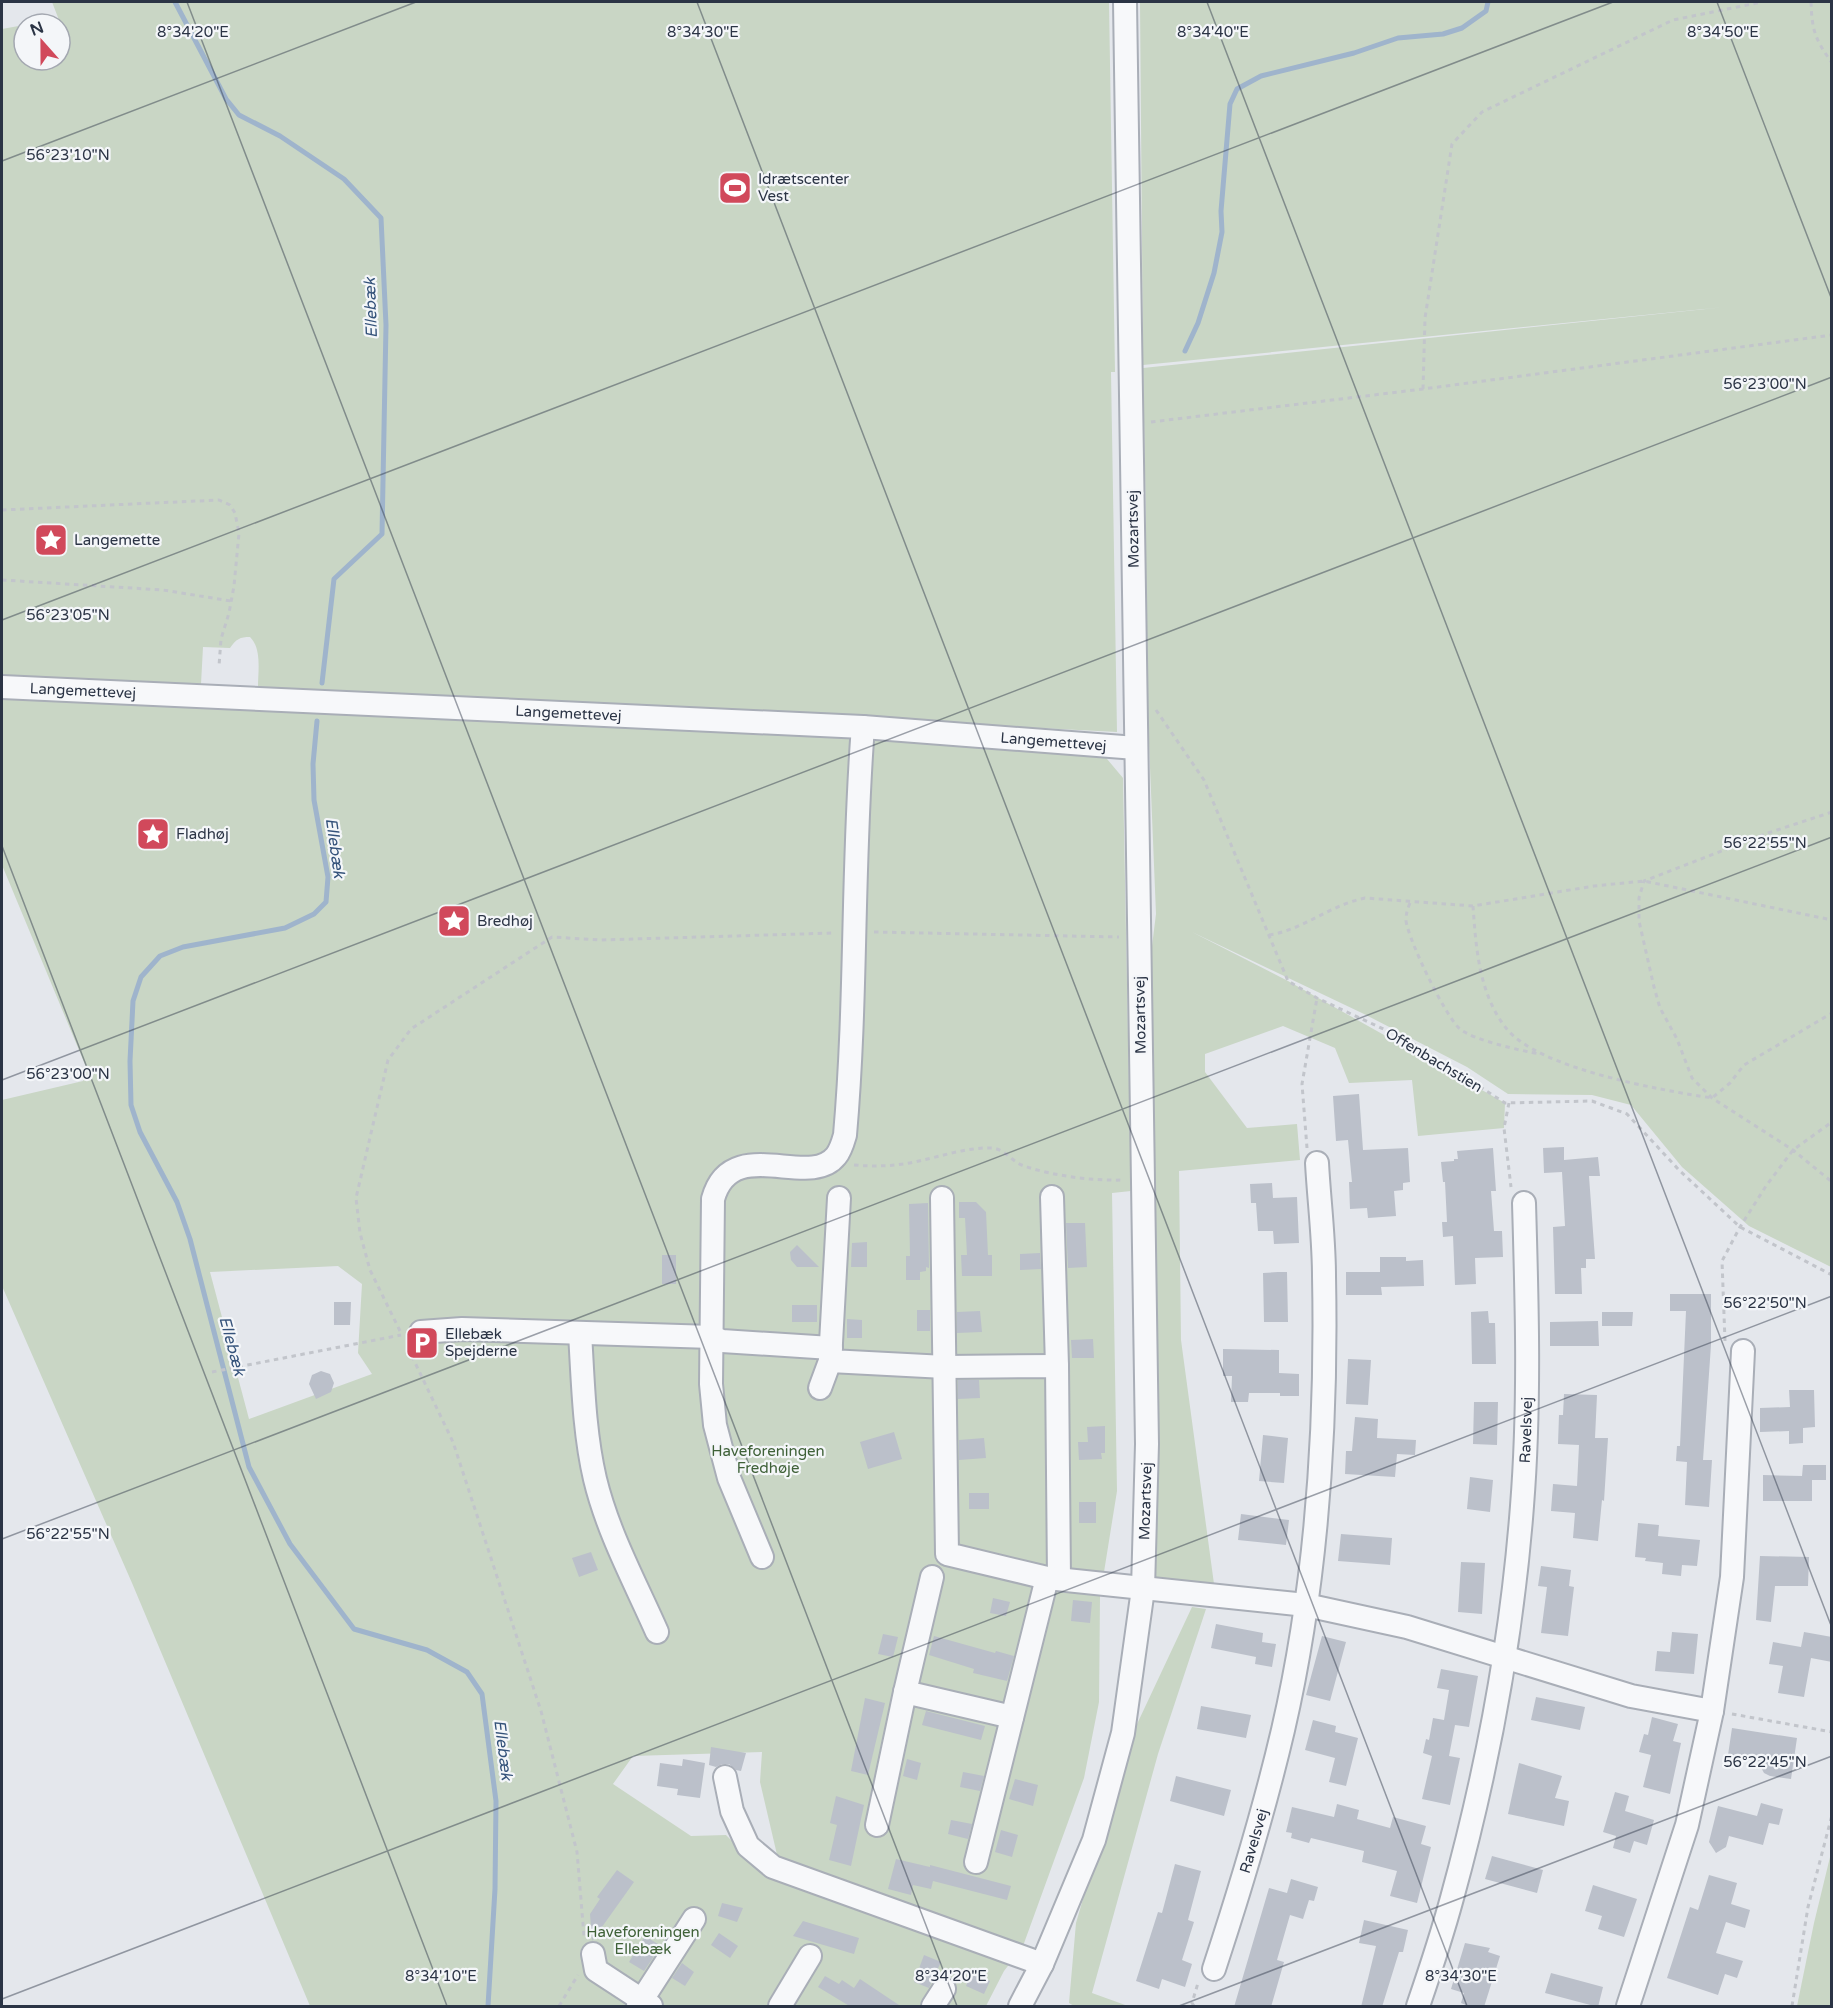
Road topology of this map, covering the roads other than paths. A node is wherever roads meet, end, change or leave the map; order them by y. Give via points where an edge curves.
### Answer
1 (1125, 2) edge
2 (2, 687) edge
3 (863, 727) junction
4 (1136, 748) junction
5 (1317, 1163) road end
6 (1052, 1197) dead end
7 (839, 1198) dead end
8 (942, 1198) dead end
9 (1524, 1203) road end
10 (411, 1333) road end
11 (580, 1333) junction
12 (712, 1337) junction
13 (1743, 1351) road end
14 (830, 1355) junction
15 (1057, 1366) junction
16 (945, 1367) junction
17 (819, 1388) dead end
18 (762, 1557) dead end
19 (932, 1577) dead end
20 (1053, 1578) junction
21 (1143, 1588) junction
22 (1306, 1605) junction
23 (657, 1632) dead end
24 (1504, 1658) junction
25 (905, 1692) junction
26 (1712, 1711) junction
27 (1012, 1717) junction
28 (725, 1777) dead end
29 (877, 1825) dead end
30 (976, 1862) dead end
31 (693, 1919) dead end
32 (591, 1955) road end
33 (810, 1956) dead end
34 (1042, 1964) junction
35 (1214, 1969) dead end
36 (643, 2005) edge
37 (780, 2007) edge
38 (1020, 2007) edge
39 (1418, 2007) edge
40 (1628, 2007) edge

1 - 4 street, Mozartsvej
2 - 3 street, Langemettevej
3 - 4 street, Langemettevej
3 - 12 street via 845,1135 840,1150 829,1163 816,1167 741,1167 725,1175 717,1187 713,1199
4 - 21 street, Mozartsvej via 1147,1444
5 - 22 street, Ravelsvej via 1324,1273 1325,1384 1319,1495
6 - 15 street
7 - 14 street
8 - 16 street
9 - 24 street, Ravelsvej via 1529,1355 1523,1484
10 - 11 street via 462,1329
11 - 12 street
11 - 23 street via 585,1414 595,1479 611,1529
12 - 14 street
12 - 18 street via 715,1425 729,1478
13 - 26 street via 1732,1577
14 - 16 street
14 - 17 street
15 - 16 street
15 - 20 street
16 - 20 street via 946,1554
19 - 25 street
20 - 21 street
20 - 27 street
21 - 22 street
21 - 34 street, Mozartsvej via 1122,1733 1094,1840
22 - 24 street via 1407,1627
22 - 35 street, Ravelsvej via 1281,1739 1253,1850
24 - 26 street via 1630,1696
24 - 39 street, Ravelsvej via 1482,1779 1455,1888
25 - 27 street
25 - 29 street
26 - 40 street via 1687,1825
27 - 30 street
28 - 34 street via 732,1811 748,1846 773,1867
31 - 36 street
32 - 36 street
33 - 37 street
34 - 38 street, Mozartsvej

